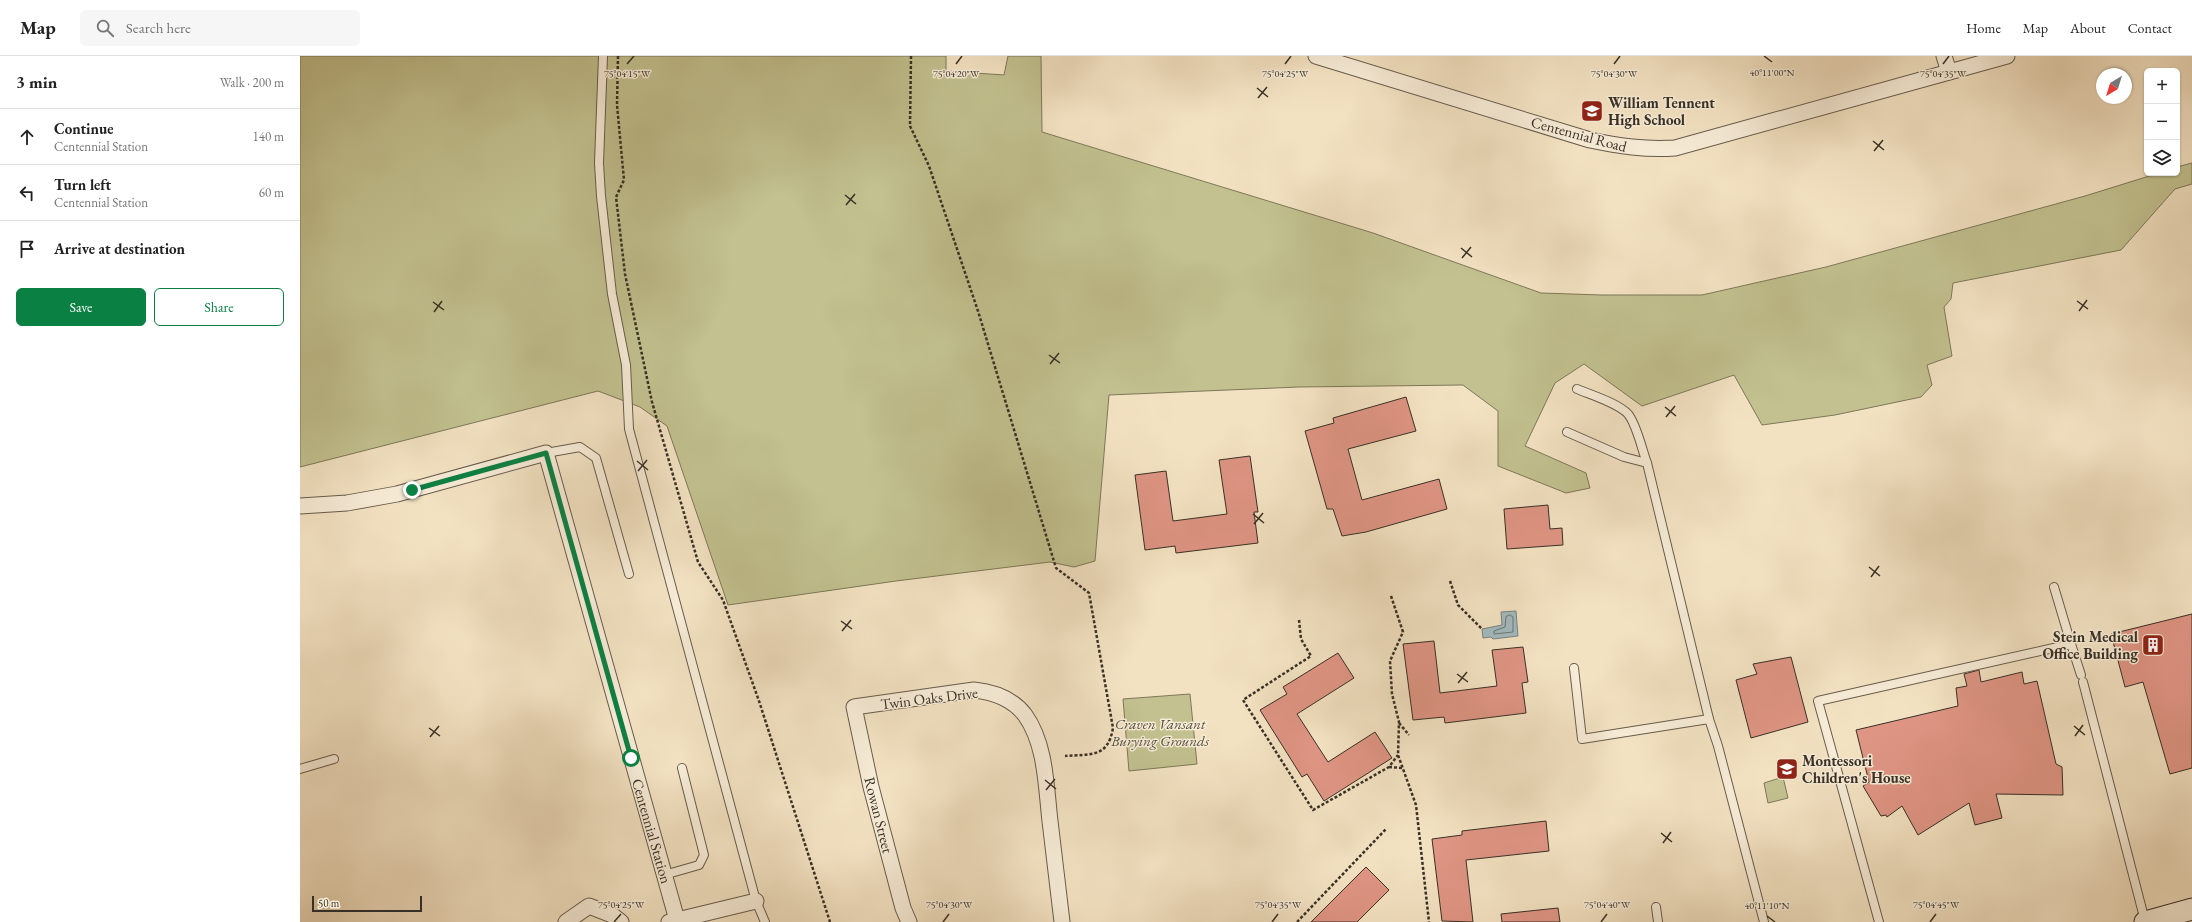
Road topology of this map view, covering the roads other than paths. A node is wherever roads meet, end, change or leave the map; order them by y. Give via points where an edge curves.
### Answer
1 (603, 56) edge
2 (1316, 56) edge
3 (1944, 56) edge
4 (2007, 56) edge
5 (1949, 72) junction
6 (1577, 390) dead end
7 (1567, 432) dead end
8 (546, 453) junction
9 (1647, 464) junction
10 (300, 506) edge
11 (628, 574) dead end
12 (2054, 587) dead end
13 (2071, 644) junction
14 (1574, 668) dead end
15 (854, 707) joint
16 (1709, 719) junction
17 (334, 759) dead end
18 (682, 768) dead end
19 (300, 769) edge
20 (664, 875) junction
21 (756, 901) junction
22 (1656, 907) dead end
23 (2192, 909) edge
24 (673, 921) edge
25 (566, 922) edge
26 (621, 922) edge
27 (766, 922) edge
28 (909, 922) edge
29 (1062, 922) edge
30 (1658, 922) edge
31 (1764, 922) edge
32 (1879, 922) edge
33 (2145, 922) edge

1 - 21 lane via 601,196 612,294 626,365 629,429
2 - 5 street, Centennial Road via 1590,140 1646,149 1675,148
3 - 5 street
4 - 5 street, Centennial Road
6 - 9 lane via 1627,413 1632,419
7 - 9 lane via 1624,457
8 - 10 street via 397,494 348,503
8 - 11 lane via 580,447 596,458
8 - 20 street, Centennial Station
9 - 16 lane
12 - 13 lane
13 - 32 lane via 1818,701
13 - 33 lane
14 - 16 lane via 1582,739
15 - 28 street, Rowan Street via 873,795
15 - 29 street, Twin Oaks Drive via 974,690 990,692 1010,702 1024,715 1035,733 1042,761
16 - 31 lane
17 - 19 lane
18 - 20 lane via 704,855 699,865
20 - 24 street, Centennial Station
21 - 24 street, Centennial Station
21 - 27 lane
22 - 30 lane
23 - 33 street
25 - 26 street via 589,906 612,915

